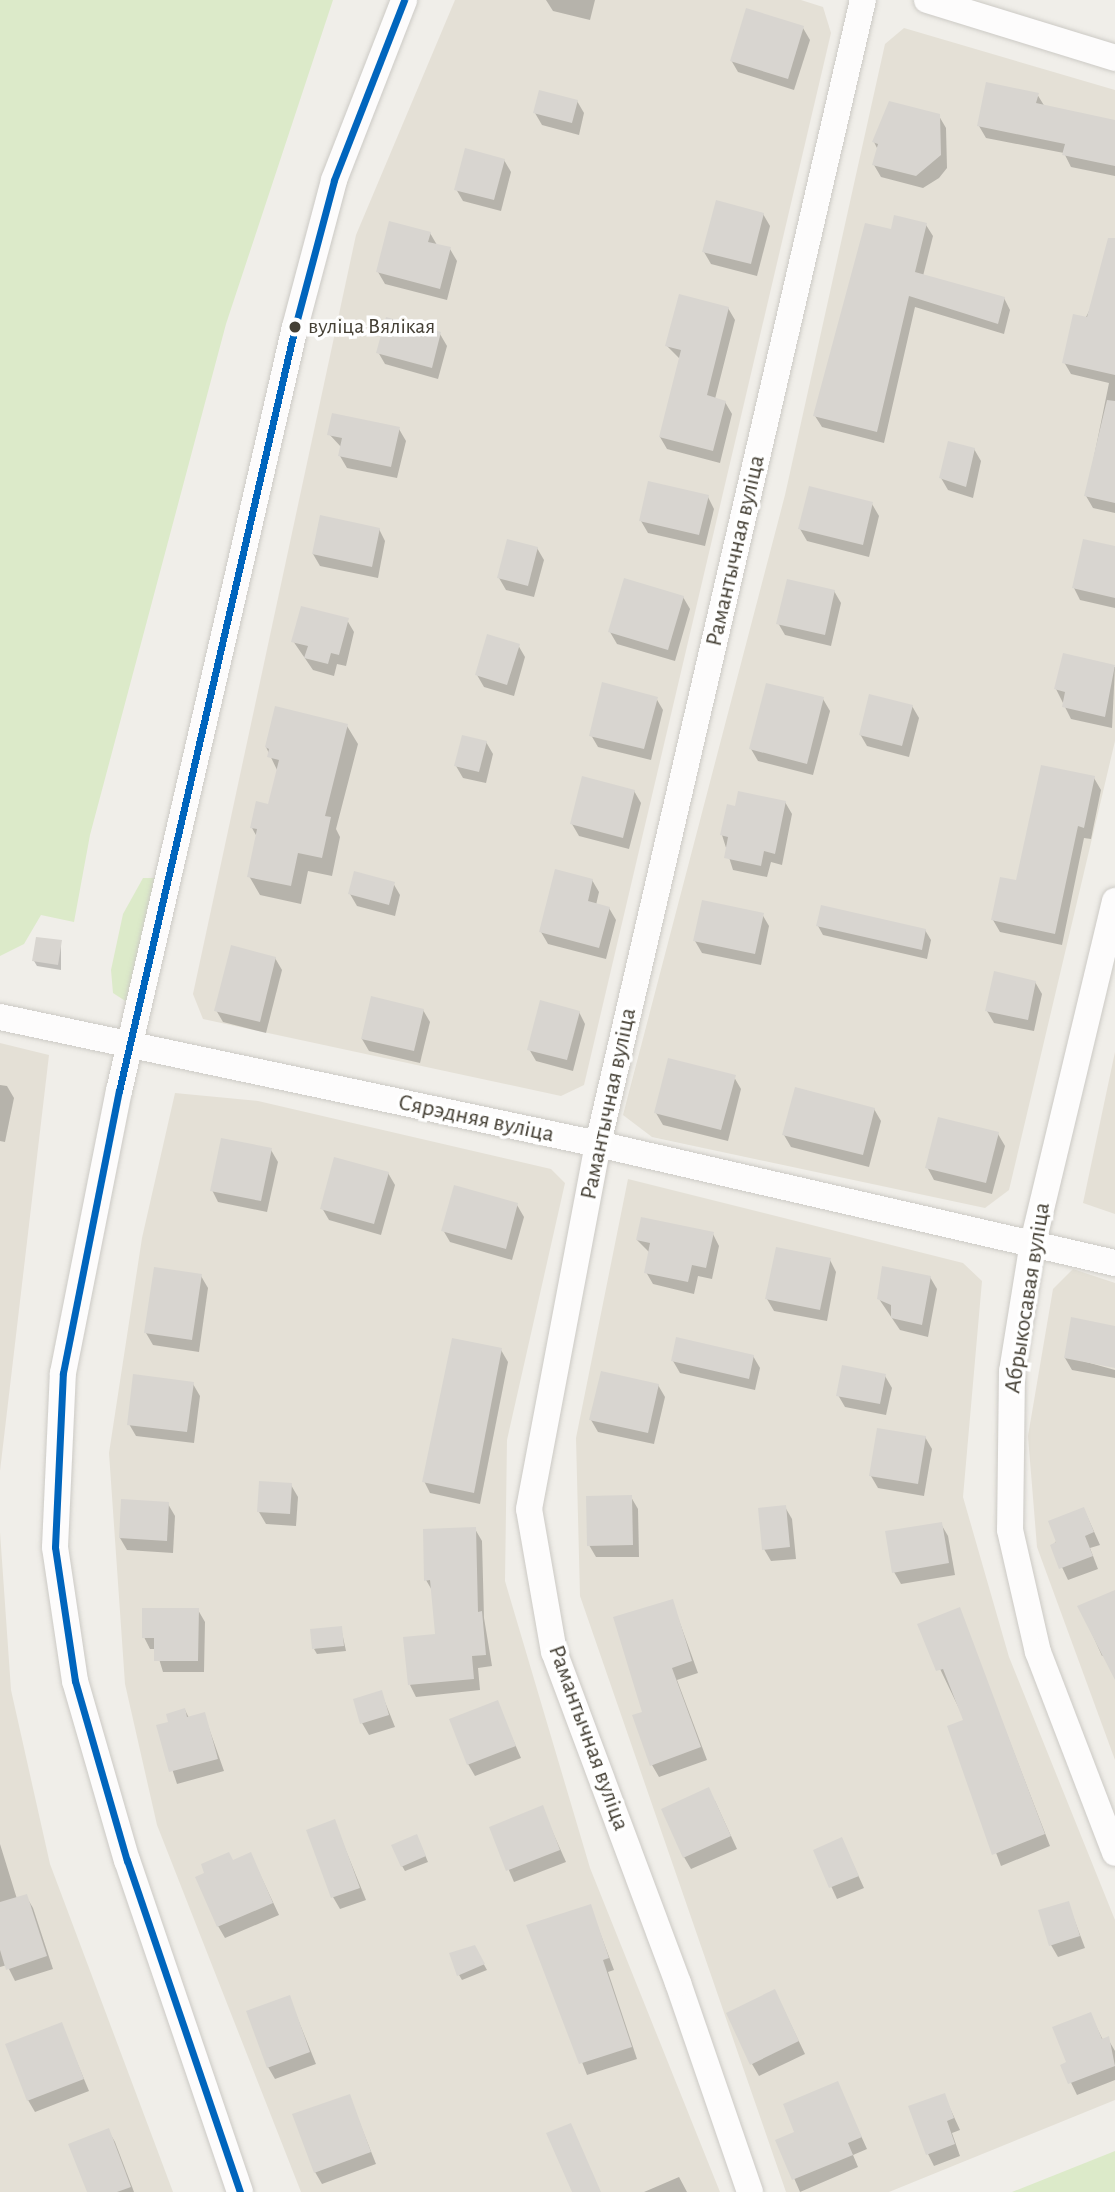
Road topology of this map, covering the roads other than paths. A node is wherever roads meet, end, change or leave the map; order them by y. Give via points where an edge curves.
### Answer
1 (404, 0) edge
2 (863, 0) edge
3 (927, 0) edge
4 (1115, 58) edge
5 (1115, 901) edge
6 (0, 1017) edge
7 (132, 1045) junction
8 (598, 1144) junction
9 (1033, 1242) junction
10 (1115, 1263) edge
11 (1115, 1853) edge
12 (240, 2192) edge
13 (751, 2192) edge

1 - 7 street via 334,180 295,327
2 - 8 street, Рамантычная вуліца
3 - 4 street
5 - 9 street, Абрыкосавая вуліца
6 - 7 street, Сярэдняя вуліца
7 - 8 street, Сярэдняя вуліца
7 - 12 street via 118,1091 63,1373 55,1547 82,1707 127,1861
8 - 9 street, Сярэдняя вуліца
8 - 13 street, Рамантычная вуліца via 529,1509 554,1652
9 - 10 street, Сярэдняя вуліца
9 - 11 street, Абрыкосавая вуліца via 1012,1371 1010,1530 1038,1652

